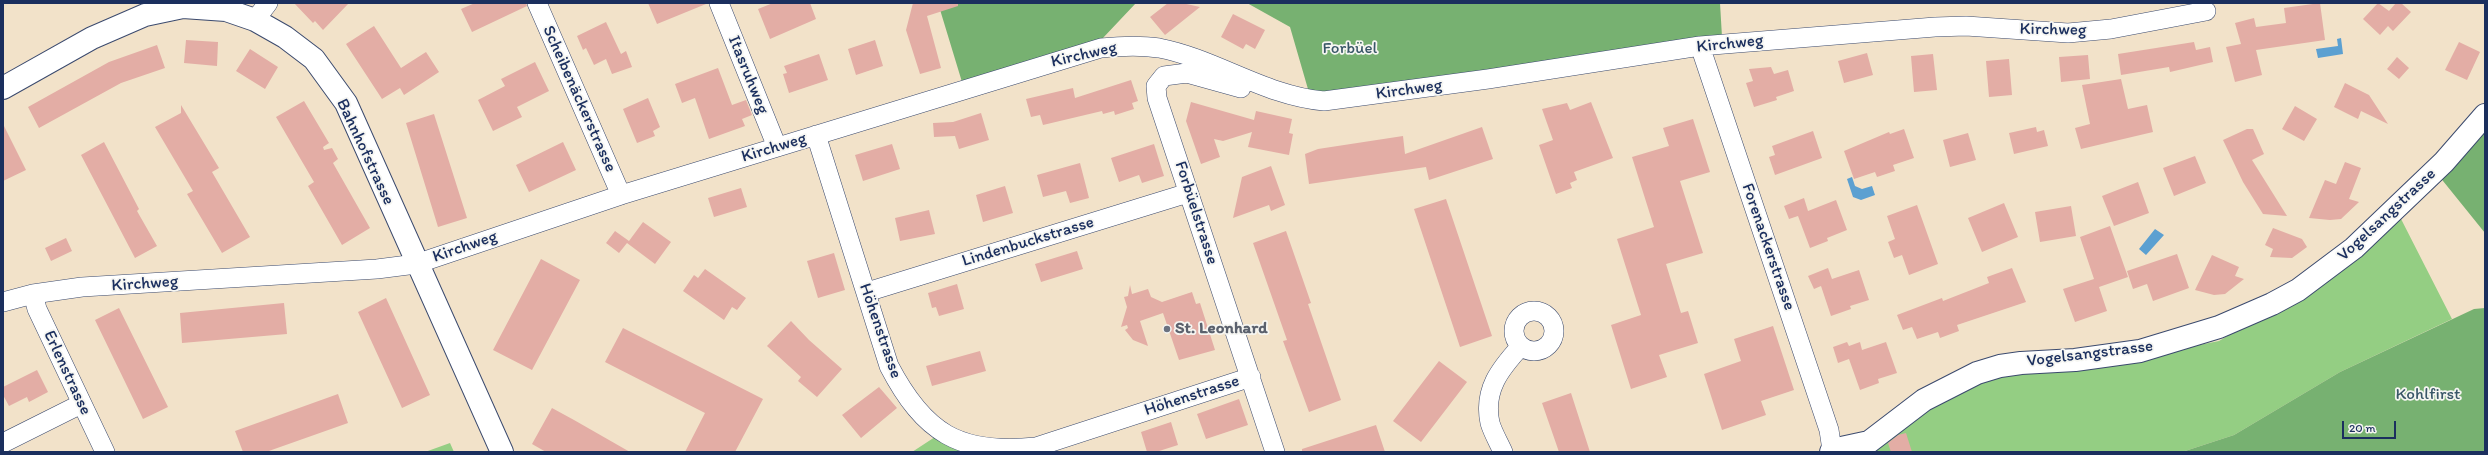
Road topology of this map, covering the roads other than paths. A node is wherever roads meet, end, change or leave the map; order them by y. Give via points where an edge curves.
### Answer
1 (537, 3) edge
2 (719, 3) edge
3 (2206, 11) dead end
4 (262, 12) edge
5 (1700, 46) junction
6 (1266, 87) junction
7 (3, 88) edge
8 (2485, 115) edge
9 (816, 135) junction
10 (777, 147) junction
11 (1188, 193) junction
12 (621, 195) junction
13 (416, 264) junction
14 (867, 292) junction
15 (32, 294) junction
16 (3, 302) edge
17 (1521, 346) dead end
18 (1251, 377) junction
19 (81, 404) junction
20 (3, 443) edge
21 (1831, 451) edge
22 (105, 452) edge
23 (502, 452) edge
24 (1275, 452) edge
25 (1503, 452) edge

1 - 12 street, Scheibenäckerstrasse
2 - 10 street, Itasruhweg
3 - 5 street, Kirchweg via 2111,29 2068,33 1935,26
4 - 7 street, Bahnhofstrasse via 183,6 145,15 92,38
4 - 13 street, Bahnhofstrasse via 285,36 314,59 346,103
5 - 6 street, Kirchweg via 1324,101 1306,99
5 - 21 street, Forenackerstrasse via 1829,430
6 - 9 street, Kirchweg via 1199,60 1160,48 1134,45 1101,48
6 - 11 street, Forbüelstrasse via 1251,90 1187,73 1164,76 1159,80 1156,86 1158,98
8 - 21 street, Vogelsangstrasse via 2444,162 2354,248 2298,290 2272,304 2220,327 2140,351 2075,360 2021,363 1977,373 1924,400 1868,442
9 - 10 street, Kirchweg
9 - 14 street, Höhenstrasse
10 - 12 street, Kirchweg
11 - 14 street, Lindenbuckstrasse
11 - 18 street, Forbüelstrasse
12 - 13 street, Kirchweg
13 - 15 street, Kirchweg via 377,269 82,287
13 - 23 street, Bahnhofstrasse
14 - 18 street, Höhenstrasse via 889,366 904,394 923,419 948,436 981,447 1011,450 1036,447
15 - 16 street, Kirchweg
15 - 19 street, Erlenstrasse
17 - 25 street via 1494,378 1490,398 1490,423
18 - 24 street, Forbüelstrasse
19 - 20 street
19 - 22 street, Erlenstrasse

